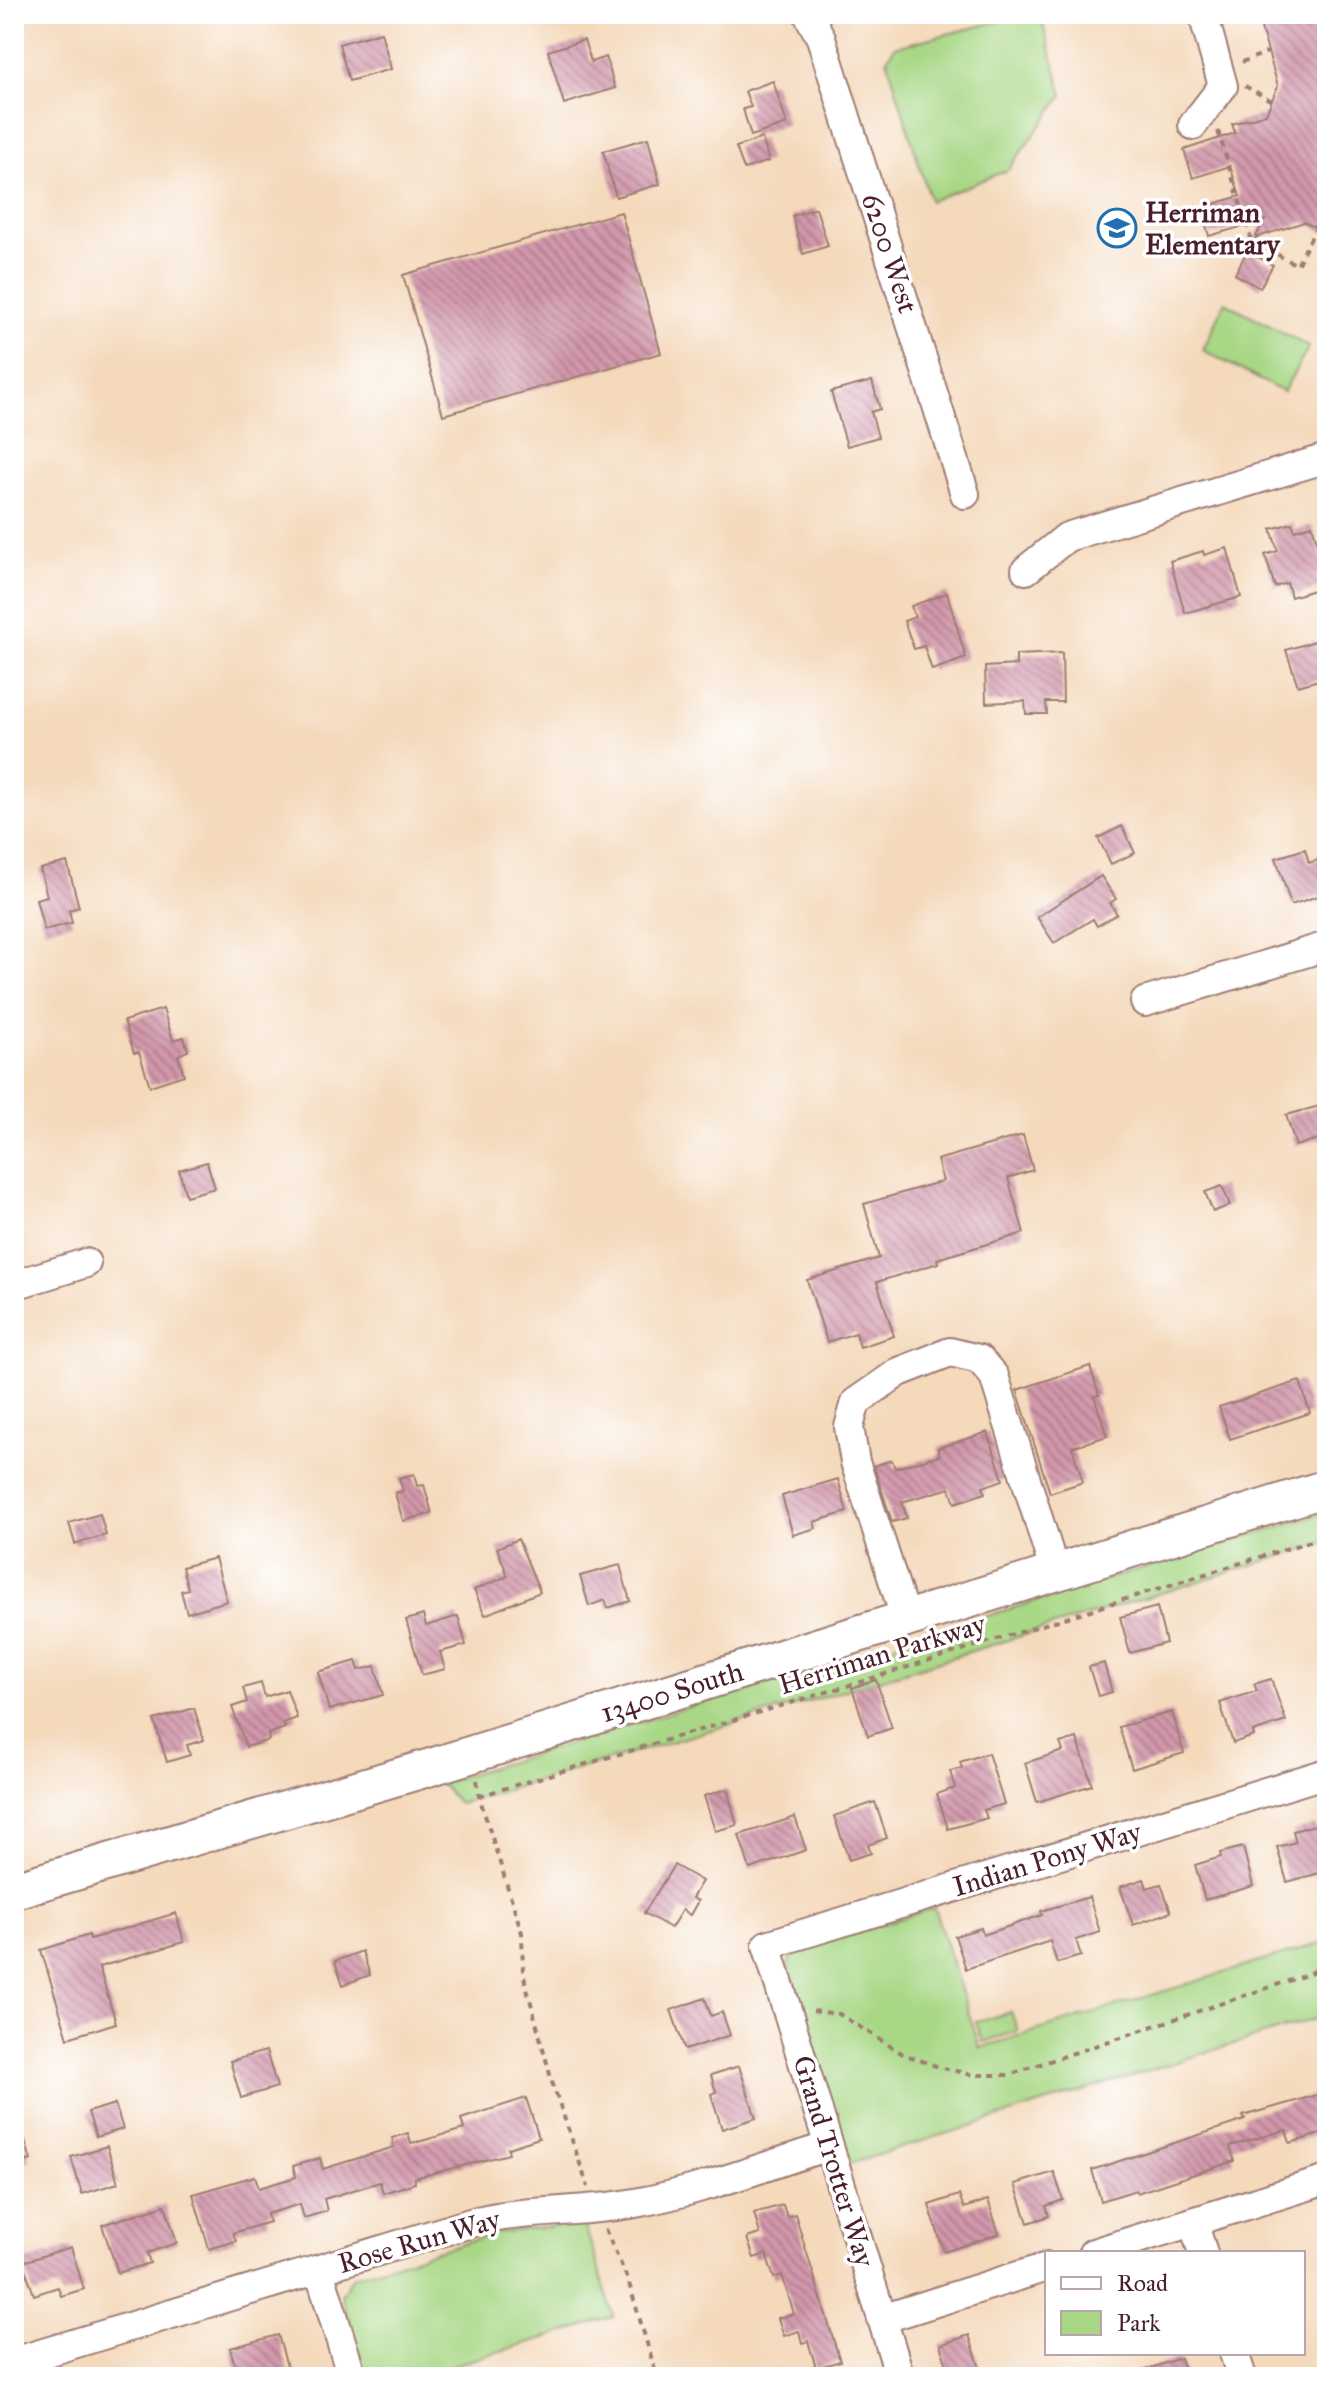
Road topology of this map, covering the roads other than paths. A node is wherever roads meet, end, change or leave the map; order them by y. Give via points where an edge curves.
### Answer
1 (808, 14) edge
2 (1203, 14) edge
3 (1193, 125) dead end
4 (1327, 458) edge
5 (965, 494) dead end
6 (1026, 570) dead end
7 (1327, 946) edge
8 (1145, 1002) dead end
9 (86, 1263) dead end
10 (14, 1285) edge
11 (1327, 1488) edge
12 (1055, 1573) junction
13 (906, 1620) junction
14 (1327, 1773) edge
15 (14, 1890) edge
16 (767, 1945) joint
17 (829, 2146) junction
18 (1327, 2180) edge
19 (1193, 2222) junction
20 (1099, 2251) edge
21 (1202, 2251) edge
22 (1045, 2268) edge
23 (319, 2270) junction
24 (882, 2319) junction
25 (1235, 2355) edge
26 (14, 2362) edge
27 (352, 2377) edge
28 (900, 2377) edge
29 (1242, 2377) edge

1 - 5 street, 6200 West via 821,38
2 - 3 street via 1223,86
4 - 6 street via 1067,537
7 - 8 street
9 - 10 street
11 - 12 main road, 13400 South
12 - 13 main road, 13400 South
12 - 13 street via 994,1376 979,1359 950,1352 899,1372 856,1402 849,1427 855,1462
13 - 15 main road, 13400 South
14 - 16 street, Indian Pony Way
16 - 17 street, Grand Trotter Way
17 - 23 street, Rose Run Way via 664,2197 599,2209 493,2217
17 - 24 street, Grand Trotter Way
18 - 19 street
19 - 20 street
19 - 21 street
22 - 24 street
23 - 26 street, Rose Run Way
23 - 27 street
24 - 28 street, Grand Trotter Way
25 - 29 street

